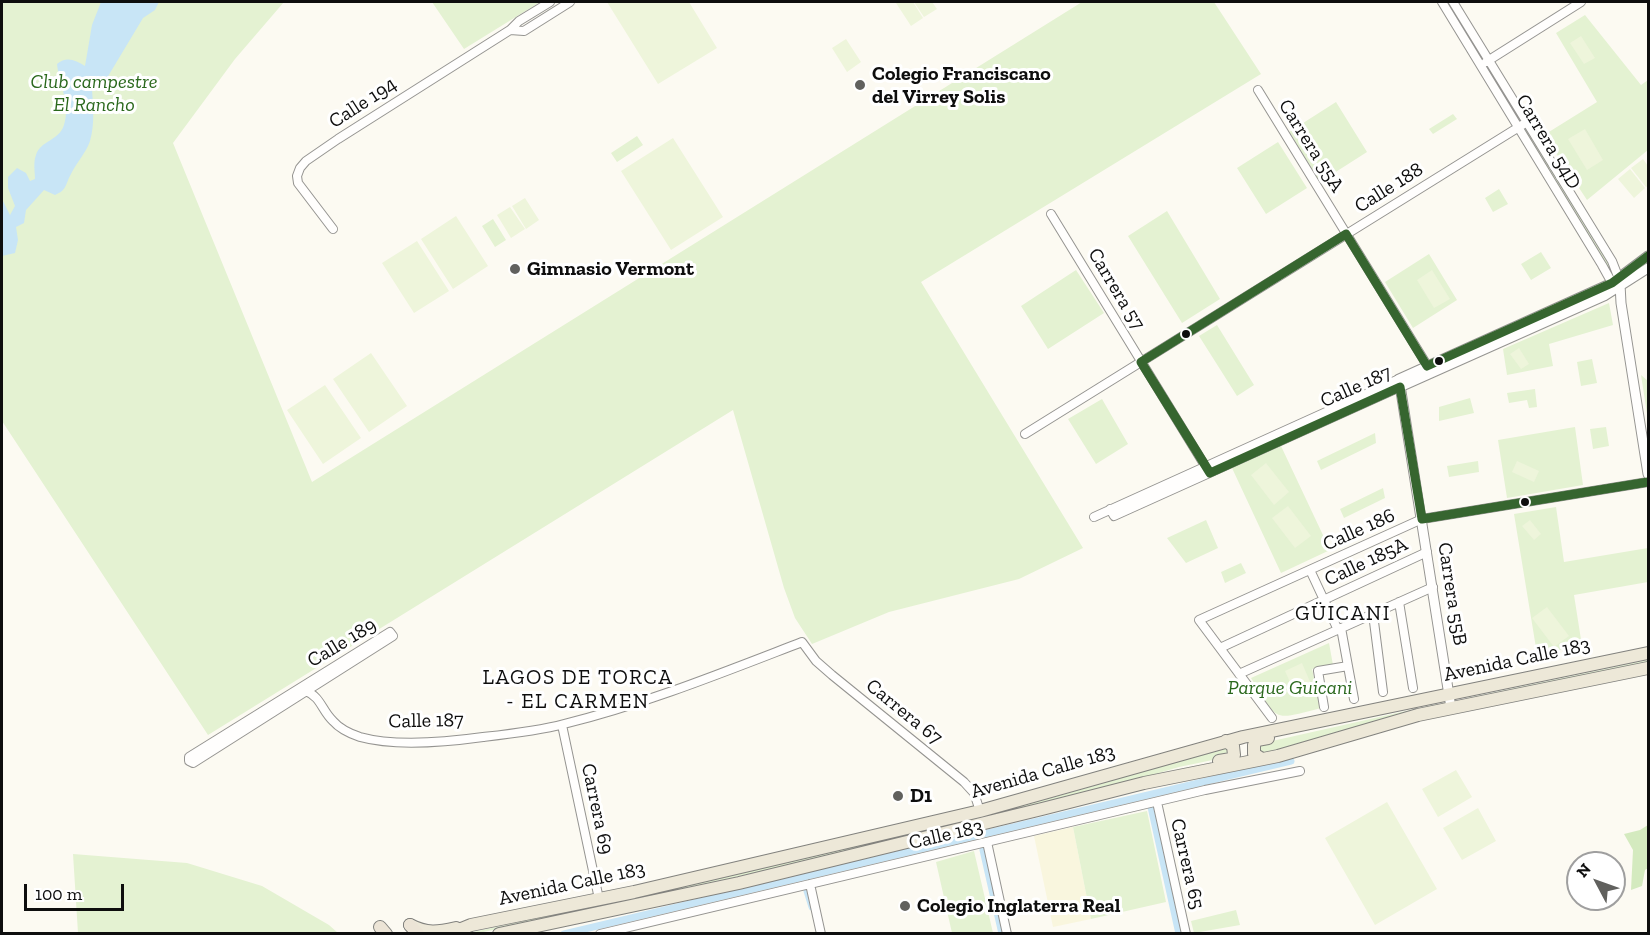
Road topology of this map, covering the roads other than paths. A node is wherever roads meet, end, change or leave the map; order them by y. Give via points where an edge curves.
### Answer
1 (550, 2) edge
2 (570, 2) edge
3 (1442, 2) edge
4 (1453, 2) edge
5 (1581, 2) edge
6 (1461, 14) junction
7 (1453, 19) junction
8 (510, 30) junction
9 (1489, 60) junction
10 (1481, 65) junction
11 (1258, 90) dead end
12 (1527, 122) junction
13 (1518, 127) junction
14 (1051, 214) dead end
15 (333, 229) dead end
16 (1346, 234) junction
17 (1648, 256) edge
18 (1648, 268) edge
19 (1617, 285) junction
20 (1141, 362) junction
21 (1429, 369) junction
22 (1399, 383) junction
23 (1025, 434) dead end
24 (1208, 469) junction
25 (1648, 474) edge
26 (1648, 482) edge
27 (1094, 517) dead end
28 (1422, 519) junction
29 (1427, 552) junction
30 (1310, 570) junction
31 (1433, 587) junction
32 (1324, 599) junction
33 (1400, 602) junction
34 (1373, 614) junction
35 (1340, 629) junction
36 (801, 642) joint
37 (1220, 648) junction
38 (1648, 652) edge
39 (1348, 666) junction
40 (1648, 668) edge
41 (1239, 674) junction
42 (1413, 688) dead end
43 (306, 691) junction
44 (1383, 692) dead end
45 (1449, 694) junction
46 (1354, 699) dead end
47 (1451, 708) junction
48 (1325, 713) junction
49 (1272, 718) dead end
50 (562, 725) junction
51 (1226, 741) junction
52 (1262, 759) junction
53 (1300, 771) dead end
54 (1158, 780) junction
55 (1157, 802) junction
56 (980, 811) junction
57 (987, 842) junction
58 (810, 884) junction
59 (599, 899) junction
60 (638, 925) junction
61 (466, 926) junction
62 (414, 929) edge
63 (449, 933) edge
64 (499, 933) edge
65 (600, 933) edge
66 (640, 933) edge
67 (821, 933) edge
68 (1007, 933) edge
69 (1186, 933) edge

1 - 8 street, Calle 194
2 - 8 street, Calle 194 via 524,31
3 - 7 street, Carrera 54D
4 - 6 street, Carrera 54D
5 - 9 street
6 - 7 street
6 - 9 street, Carrera 54D
7 - 10 street, Carrera 54D
8 - 15 street, Calle 194 via 306,161 297,176 298,183
9 - 10 street
9 - 12 street, Carrera 54D
10 - 13 street, Carrera 54D
11 - 16 street, Carrera 55A
12 - 13 street, Calle 188
12 - 19 street, Carrera 54D via 1612,261
13 - 16 street, Calle 188
13 - 19 street, Carrera 54D
14 - 20 street, Carrera 57
16 - 20 street, Calle 188
16 - 21 street, Carrera 55A
17 - 19 street, Calle 187
18 - 19 street, Calle 187
19 - 21 street, Calle 187
19 - 25 street, Carrera 54D
20 - 23 street, Calle 188
20 - 24 street, Carrera 57
21 - 22 street, Calle 187
22 - 24 street, Calle 187
22 - 28 street, Carrera 55B
24 - 27 street, Calle 187
26 - 28 street, Calle 186
28 - 29 street, Carrera 55B
28 - 30 street, Calle 186
29 - 31 street, Carrera 55B
29 - 32 street, Calle 185A
30 - 32 street
30 - 37 street, Calle 186 via 1199,620
31 - 33 street
31 - 45 street, Carrera 55B
32 - 35 street
32 - 37 street, Calle 185A
33 - 34 street
33 - 42 street
34 - 35 street
34 - 44 street
35 - 39 street
35 - 41 street
36 - 50 street, Calle 187 via 720,674
36 - 56 street, Carrera 67 via 832,675 964,782 974,793
37 - 41 street
38 - 45 main road, Avenida Calle 183
39 - 46 street
39 - 48 street via 1318,671
40 - 47 main road, Avenida Calle 183
41 - 49 street
43 - 43 street, Calle 189 via 393,636 390,632 189,757 189,761 193,763
43 - 50 street, Calle 187 via 318,699 339,726 374,739 452,742
45 - 47 street, Carrera 55B
45 - 48 main road, Avenida Calle 183
47 - 52 main road, Avenida Calle 183
48 - 51 main road, Avenida Calle 183
48 - 52 main road via 1295,732 1257,740 1253,751
50 - 59 street, Carrera 69
51 - 54 main road via 1234,748 1231,759 1190,767
51 - 56 main road, Avenida Calle 183
52 - 54 main road, Avenida Calle 183
53 - 55 street, Calle 183
54 - 64 main road, Avenida Calle 183 via 739,883
55 - 57 street, Calle 183
55 - 69 street, Carrera 65
56 - 59 main road, Avenida Calle 183
57 - 58 street, Calle 183
57 - 68 street
58 - 60 street, Calle 183
58 - 67 street
59 - 61 main road, Avenida Calle 183
60 - 65 street, Calle 183
60 - 66 street
61 - 62 main road via 433,933
61 - 63 main road, Avenida Calle 183

